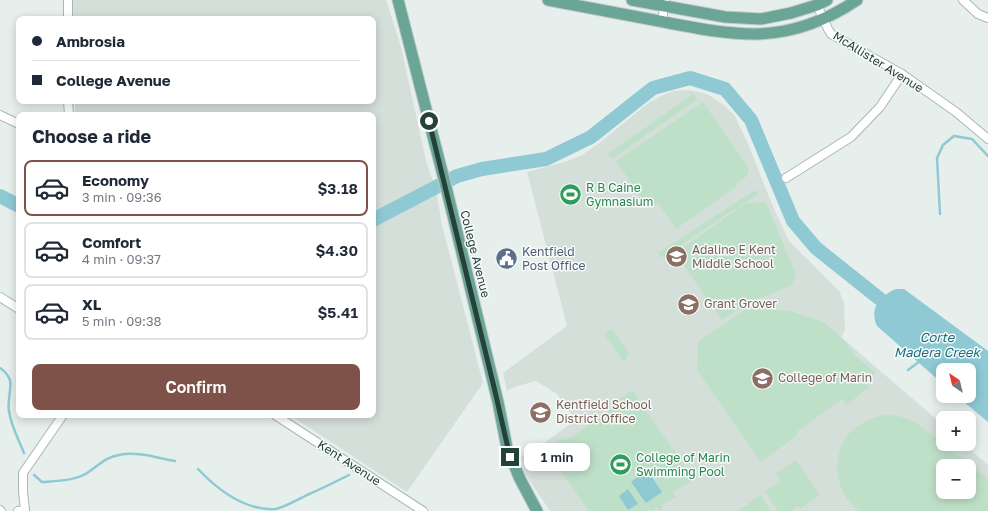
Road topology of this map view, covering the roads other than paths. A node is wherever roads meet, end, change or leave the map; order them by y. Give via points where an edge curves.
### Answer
1 (68, 0) edge
2 (398, 0) edge
3 (548, 0) edge
4 (632, 0) edge
5 (857, 0) edge
6 (963, 0) edge
7 (567, 2) edge
8 (822, 2) edge
9 (665, 3) edge
10 (68, 16) edge
11 (988, 18) edge
12 (823, 19) junction
13 (662, 22) junction
14 (902, 74) junction
15 (0, 116) edge
16 (16, 123) edge
17 (988, 139) edge
18 (786, 178) dead end
19 (0, 297) edge
20 (16, 307) edge
21 (61, 418) edge
22 (280, 418) edge
23 (18, 511) edge
24 (423, 511) edge
25 (537, 511) edge

1 - 10 street
2 - 25 main road, College Avenue via 446,188 507,448
3 - 7 main road
4 - 9 main road
5 - 12 main road
6 - 11 street via 978,14
7 - 13 main road
8 - 9 main road via 791,13 761,19 725,17
8 - 12 street, McAllister Avenue
9 - 13 street
12 - 13 main road via 803,27 762,35 722,33
12 - 14 street, McAllister Avenue via 828,31 836,37
14 - 17 street, McAllister Avenue via 956,112
14 - 18 street via 880,106 851,138
15 - 16 street
19 - 20 street
21 - 23 street via 22,473 25,510
22 - 24 street, Kent Avenue

